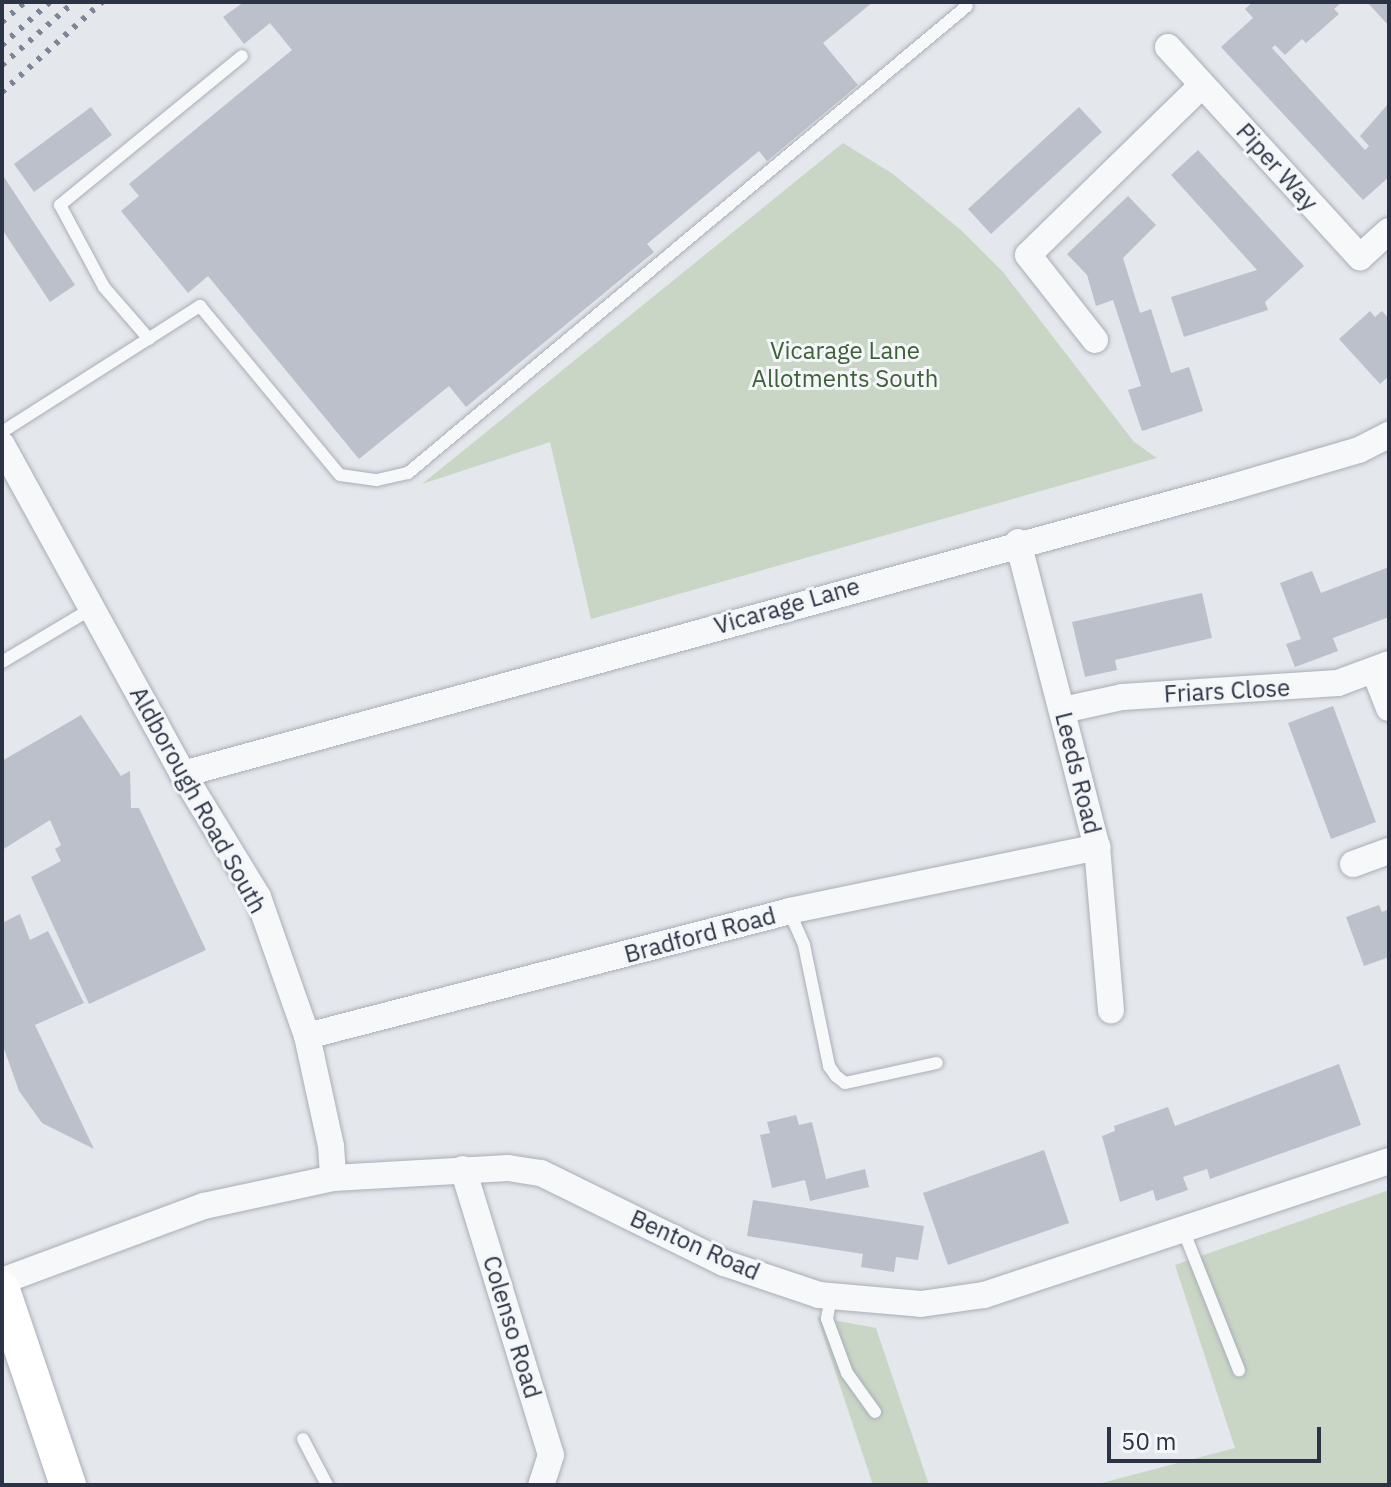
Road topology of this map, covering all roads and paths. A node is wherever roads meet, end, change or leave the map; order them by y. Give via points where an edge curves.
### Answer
1 (967, 6) dead end
2 (1168, 47) dead end
3 (242, 56) dead end
4 (1202, 85) junction
5 (1389, 231) edge
6 (149, 339) junction
7 (1095, 340) dead end
8 (2, 432) edge
9 (1389, 435) edge
10 (2, 445) edge
11 (1018, 542) junction
12 (91, 609) junction
13 (2, 662) edge
14 (1382, 667) edge
15 (1389, 708) edge
16 (1063, 710) junction
17 (183, 774) junction
18 (1097, 847) junction
19 (1389, 851) edge
20 (1353, 864) dead end
21 (789, 911) junction
22 (1111, 1010) dead end
23 (307, 1036) junction
24 (937, 1063) dead end
25 (1389, 1161) edge
26 (463, 1169) junction
27 (333, 1178) junction
28 (1184, 1232) junction
29 (2, 1281) edge
30 (2, 1290) edge
31 (831, 1296) junction
32 (1239, 1370) dead end
33 (875, 1412) dead end
34 (303, 1439) dead end
35 (68, 1485) edge
36 (327, 1485) edge
37 (541, 1485) edge

1 - 6 lane via 408,473 377,480 340,475 200,306
2 - 4 street, Piper Way
3 - 6 lane via 60,205 104,287
4 - 5 street, Piper Way via 1360,257
4 - 7 street via 1028,255
6 - 8 lane
9 - 11 street, Vicarage Lane via 1359,450 1229,488
10 - 12 street, Aldborough Road South
11 - 16 street, Leeds Road
11 - 17 street, Vicarage Lane
12 - 13 lane
12 - 17 street, Aldborough Road South
14 - 15 street
14 - 16 street, Friars Close via 1338,683 1122,697
16 - 18 street, Leeds Road
17 - 23 street, Aldborough Road South via 258,897
18 - 21 street, Bradford Road
18 - 22 street, Leeds Road
19 - 20 street
21 - 23 street, Bradford Road
21 - 24 lane via 804,945 829,1066 836,1076 845,1083
23 - 27 street, Aldborough Road South
25 - 28 street, Benton Road
26 - 27 street, Benton Road
26 - 31 street, Benton Road via 541,1173 724,1263
26 - 37 street, Colenso Road via 551,1455
27 - 29 street, Benton Road via 204,1206
28 - 31 street, Benton Road via 984,1295 921,1304
28 - 32 lane
30 - 35 street
31 - 33 lane via 827,1319 842,1359
34 - 36 lane

